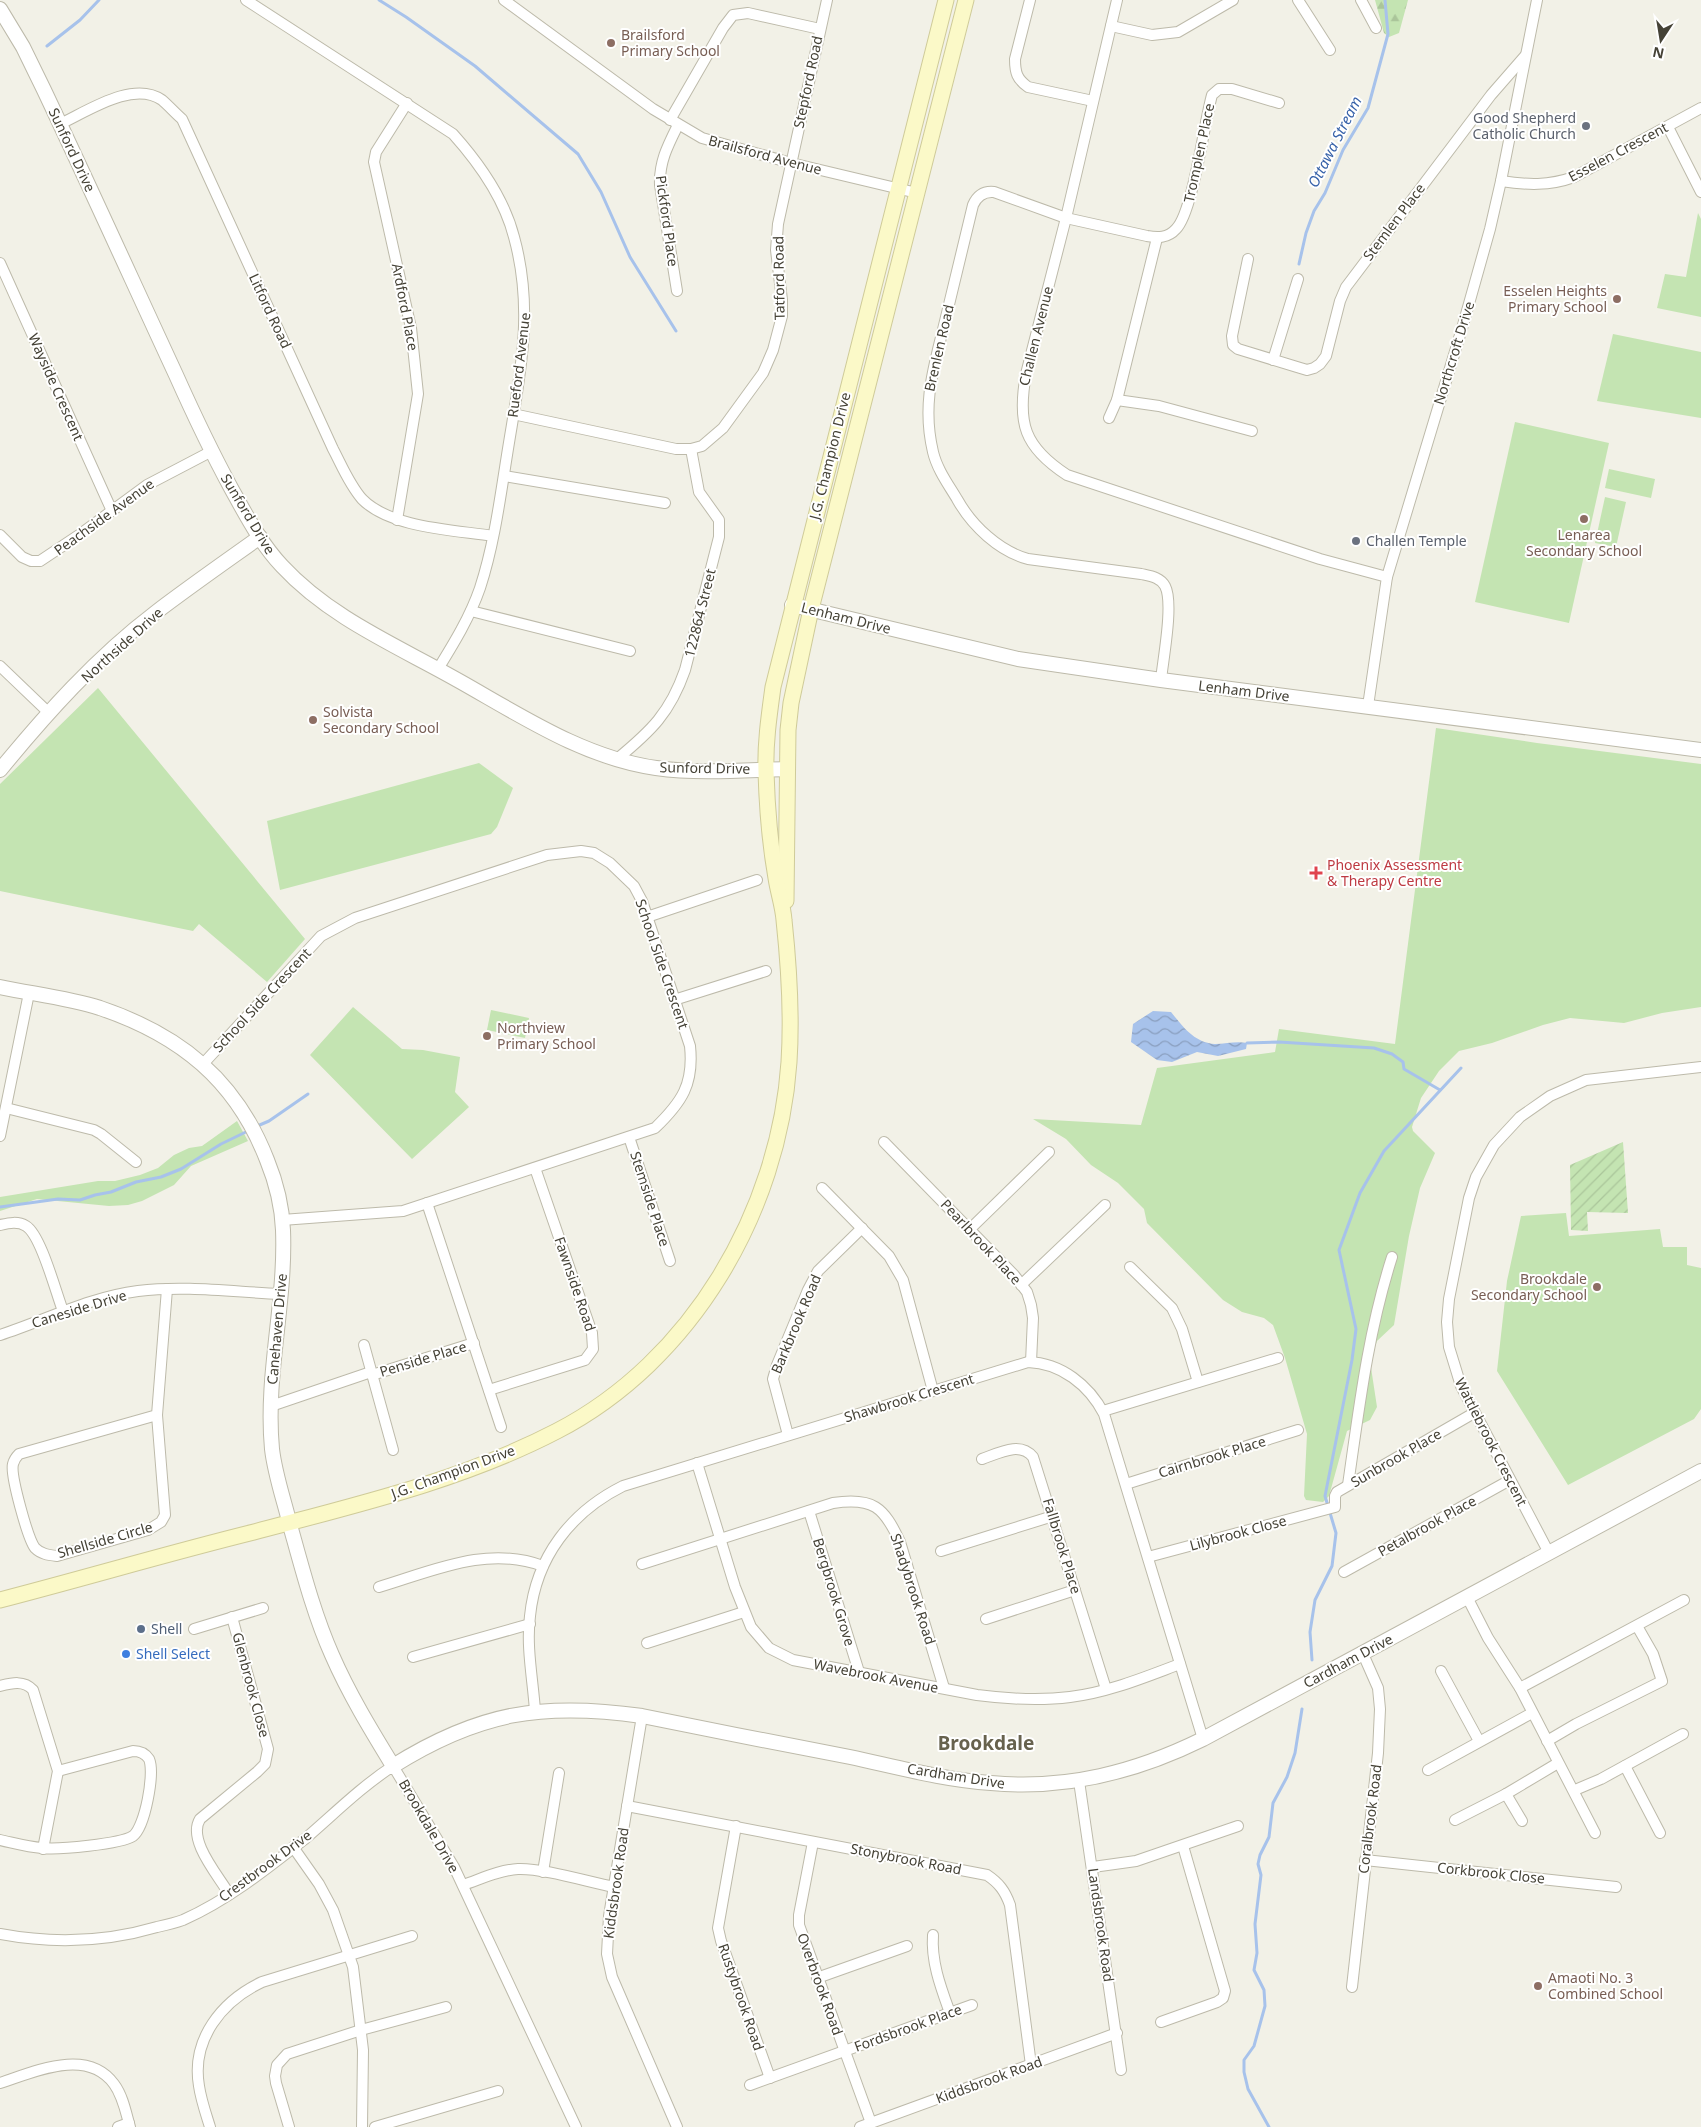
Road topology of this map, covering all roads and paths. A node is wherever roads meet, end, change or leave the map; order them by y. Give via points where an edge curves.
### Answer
1 (246, 0) edge
2 (504, 0) edge
3 (827, 0) edge
4 (946, 0) edge
5 (966, 0) edge
6 (1030, 0) edge
7 (1117, 0) edge
8 (1233, 0) edge
9 (1298, 0) edge
10 (1361, 0) edge
11 (1537, 0) edge
12 (0, 9) edge
13 (1111, 26) junction
14 (1376, 28) dead end
15 (820, 29) junction
16 (1330, 50) dead end
17 (1526, 55) junction
18 (1093, 101) junction
19 (1279, 102) dead end
20 (407, 103) junction
21 (1701, 108) edge
22 (674, 123) junction
23 (60, 124) junction
24 (1668, 127) junction
25 (790, 163) junction
26 (1501, 181) junction
27 (898, 188) junction
28 (1701, 192) edge
29 (917, 193) junction
30 (1066, 218) junction
31 (1157, 238) junction
32 (1248, 259) dead end
33 (0, 263) edge
34 (1298, 279) dead end
35 (677, 291) dead end
36 (1273, 360) junction
37 (1117, 400) junction
38 (513, 414) junction
39 (1109, 418) dead end
40 (1252, 432) dead end
41 (691, 449) junction
42 (212, 451) junction
43 (504, 476) junction
44 (665, 503) dead end
45 (112, 511) junction
46 (397, 520) junction
47 (0, 535) edge
48 (493, 536) junction
49 (260, 537) junction
50 (1387, 577) junction
51 (792, 605) junction
52 (811, 609) junction
53 (471, 611) junction
54 (630, 651) dead end
55 (0, 666) edge
56 (438, 669) junction
57 (1160, 680) junction
58 (1368, 706) junction
59 (50, 713) junction
60 (1701, 750) edge
61 (617, 759) junction
62 (788, 769) junction
63 (0, 770) edge
64 (766, 770) junction
65 (757, 880) dead end
66 (647, 917) junction
67 (784, 917) junction
68 (766, 971) dead end
69 (0, 987) edge
70 (29, 993) junction
71 (674, 1000) junction
72 (203, 1064) junction
73 (1701, 1067) edge
74 (6, 1108) junction
75 (0, 1136) edge
76 (629, 1137) junction
77 (884, 1142) dead end
78 (1049, 1152) dead end
79 (136, 1162) dead end
80 (535, 1168) junction
81 (822, 1188) dead end
82 (427, 1203) junction
83 (1105, 1204) dead end
84 (282, 1220) junction
85 (0, 1225) edge
86 (862, 1228) junction
87 (970, 1229) junction
88 (1392, 1258) dead end
89 (670, 1261) dead end
90 (1130, 1267) dead end
91 (1021, 1285) junction
92 (167, 1289) junction
93 (280, 1294) junction
94 (63, 1311) junction
95 (0, 1336) edge
96 (474, 1343) junction
97 (364, 1345) dead end
98 (1278, 1358) dead end
99 (1031, 1362) junction
100 (371, 1373) junction
101 (1198, 1382) junction
102 (489, 1390) junction
103 (934, 1391) junction
104 (271, 1406) junction
105 (1103, 1411) junction
106 (1474, 1413) junction
107 (157, 1414) junction
108 (501, 1427) dead end
109 (1298, 1430) dead end
110 (788, 1435) junction
111 (393, 1450) dead end
112 (982, 1459) dead end
113 (697, 1463) junction
114 (1701, 1471) edge
115 (1510, 1480) junction
116 (1126, 1484) junction
117 (1348, 1485) junction
118 (1328, 1509) joint
119 (809, 1511) junction
120 (1053, 1516) junction
121 (290, 1523) junction
122 (720, 1539) junction
123 (942, 1551) dead end
124 (1549, 1553) junction
125 (1148, 1557) junction
126 (642, 1564) dead end
127 (543, 1566) junction
128 (1344, 1572) dead end
129 (380, 1587) dead end
130 (1075, 1590) junction
131 (1466, 1597) junction
132 (0, 1600) edge
133 (1684, 1600) dead end
134 (263, 1608) dead end
135 (744, 1612) junction
136 (232, 1617) junction
137 (986, 1618) dead end
138 (530, 1624) junction
139 (1637, 1626) junction
140 (194, 1628) dead end
141 (647, 1643) dead end
142 (1363, 1654) junction
143 (413, 1657) dead end
144 (1180, 1664) junction
145 (1441, 1671) dead end
146 (859, 1672) junction
147 (0, 1686) edge
148 (944, 1688) junction
149 (1520, 1688) junction
150 (1106, 1689) junction
151 (535, 1711) junction
152 (1532, 1714) junction
153 (642, 1716) junction
154 (1684, 1734) dead end
155 (1203, 1739) junction
156 (1479, 1741) junction
157 (1547, 1741) junction
158 (1558, 1762) junction
159 (393, 1766) junction
160 (1625, 1766) junction
161 (1428, 1770) dead end
162 (58, 1771) junction
163 (559, 1773) dead end
164 (1079, 1781) junction
165 (1575, 1790) junction
166 (1506, 1794) junction
167 (627, 1806) junction
168 (1455, 1820) dead end
169 (1522, 1821) dead end
170 (736, 1826) junction
171 (1238, 1826) dead end
172 (1595, 1833) dead end
173 (1660, 1833) dead end
174 (0, 1840) edge
175 (813, 1842) junction
176 (1183, 1846) junction
177 (293, 1847) junction
178 (43, 1848) junction
179 (1365, 1860) junction
180 (1093, 1867) junction
181 (543, 1872) junction
182 (463, 1886) junction
183 (614, 1887) junction
184 (1616, 1887) dead end
185 (229, 1894) junction
186 (0, 1934) edge
187 (933, 1935) dead end
188 (412, 1936) dead end
189 (907, 1946) dead end
190 (349, 1954) junction
191 (818, 1978) junction
192 (1352, 1987) dead end
193 (972, 2005) dead end
194 (446, 2007) dead end
195 (950, 2013) junction
196 (1161, 2022) dead end
197 (361, 2030) junction
198 (1117, 2034) junction
199 (844, 2051) junction
200 (1031, 2065) junction
201 (1121, 2070) dead end
202 (770, 2078) junction
203 (0, 2082) edge
204 (750, 2085) dead end
205 (498, 2091) dead end
206 (871, 2123) junction
207 (130, 2125) edge
208 (118, 2127) edge
209 (210, 2127) edge
210 (289, 2127) edge
211 (362, 2127) edge
212 (375, 2127) edge
213 (576, 2127) edge
214 (677, 2127) edge
215 (860, 2127) edge

1 - 20 street, Rueford Avenue
2 - 22 street, Brailsford Avenue
3 - 15 street, Stepford Road
4 - 27 main road, J.G. Champion Drive
5 - 29 main road, J.G. Champion Drive
6 - 18 street via 1015,59 1020,81 1028,87
7 - 13 street, Challen Avenue
8 - 13 street via 1178,32 1152,35
9 - 16 street
10 - 14 street
11 - 17 street, Northcroft Drive
12 - 23 street, Sunford Drive via 23,46
13 - 18 street, Challen Avenue
15 - 22 street, Pickford Place via 748,13 733,15
15 - 25 street, Stepford Road
17 - 26 street, Northcroft Drive
17 - 36 street, Stemlen Place via 1491,95 1346,287 1326,356 1320,364 1307,370
18 - 30 street, Challen Avenue
19 - 31 street, Tromplen Place via 1232,89 1219,89 1212,95 1186,210 1172,233
20 - 38 street, Rueford Avenue via 453,134 472,156 504,209 514,236 526,306 525,340
20 - 46 street, Ardford Place via 376,152 374,162 411,328 418,394
21 - 24 street, Esselen Crescent
22 - 25 street, Brailsford Avenue via 711,141
22 - 35 street, Pickford Place via 659,173
23 - 42 street, Sunford Drive
23 - 46 street, Litford Road via 124,95 140,92 161,99 182,119 352,486 363,500
24 - 26 street, Esselen Crescent via 1556,184 1523,185
24 - 28 street
25 - 27 street, Brailsford Avenue
25 - 41 street, Tatford Road via 778,224 776,258 782,316 773,350 763,373 723,428 702,446
26 - 50 street, Northcroft Drive via 1463,325
27 - 29 street, Brailsford Avenue
27 - 51 main road, J.G. Champion Drive
29 - 52 main road, J.G. Champion Drive
30 - 31 street
30 - 50 street, Challen Avenue via 1022,396 1025,428 1040,455 1058,470 1076,478 1311,556
30 - 57 street, Brenlen Road via 994,192 985,193 975,201 928,393 933,453 963,510 976,525 1014,555 1061,565 1141,574 1161,581 1169,604
31 - 37 street
32 - 36 street, Stemlen Place via 1232,342 1238,349
33 - 45 street, Wayside Crescent
34 - 36 street
37 - 39 street
37 - 40 street via 1159,406
38 - 41 street via 662,448
38 - 43 street, Rueford Avenue
41 - 61 street, 122864 Street via 699,492 720,520 719,537 678,691 663,717
42 - 45 street, Peachside Avenue via 147,485
42 - 49 street, Sunford Drive
43 - 44 street
43 - 48 street, Rueford Avenue
45 - 47 street, Peachside Avenue via 40,561 22,556
46 - 48 street, Litford Road
48 - 53 street, Rueford Avenue
49 - 56 street, Sunford Drive via 283,567 320,600
49 - 59 street, Northside Drive via 154,614 107,654
50 - 58 street, Northcroft Drive
51 - 52 street, Lenham Drive
51 - 64 main road, J.G. Champion Drive via 773,687
52 - 57 street, Lenham Drive via 1018,659
52 - 62 main road, J.G. Champion Drive via 790,703
53 - 54 street
53 - 56 street, Rueford Avenue
55 - 59 street
56 - 61 street, Sunford Drive via 553,734
57 - 58 street, Lenham Drive
58 - 60 street, Lenham Drive
59 - 63 street, Northside Drive
61 - 64 street, Sunford Drive via 656,768 691,771
62 - 64 street, Sunford Drive
62 - 67 main road, J.G. Champion Drive
64 - 67 main road, J.G. Champion Drive via 776,876
65 - 66 street
66 - 71 street, School Side Crescent
66 - 72 street, School Side Crescent via 634,886 624,875 594,853 581,851 547,855 418,897 355,918 321,936
67 - 121 main road, J.G. Champion Drive via 790,1026 785,1102 778,1142 747,1229 729,1263 681,1328 627,1384 558,1431 492,1461 372,1501
68 - 71 street
69 - 70 street
70 - 72 street via 99,1008 144,1025
70 - 74 street
71 - 76 street, School Side Crescent via 690,1046 692,1064 688,1084 671,1113 655,1128
72 - 84 street, Canehaven Drive via 220,1080 258,1137 274,1178
73 - 106 street, Wattlebrook Crescent via 1586,1080 1534,1106 1494,1145 1476,1177 1469,1198 1447,1322 1453,1365
74 - 75 street
74 - 79 street via 94,1130
76 - 80 street, School Side Crescent
76 - 89 street, Stemside Place
77 - 87 street, Pearlbrook Place
78 - 87 street
80 - 82 street, School Side Crescent
80 - 102 street, Fawnside Road via 592,1333 594,1349 585,1360
81 - 86 street
82 - 84 street, School Side Crescent via 403,1211
82 - 96 street
83 - 91 street
84 - 93 street, Canehaven Drive
85 - 94 street via 25,1224 36,1236
86 - 103 street via 889,1256 902,1280
86 - 110 street, Barkbrook Road via 818,1270 776,1365 773,1379
87 - 91 street, Pearlbrook Place
88 - 117 street via 1371,1331
90 - 101 street via 1172,1308
91 - 99 street, Pearlbrook Place via 1027,1292 1032,1318
92 - 93 street, Caneside Drive
92 - 94 street, Caneside Drive via 113,1296
92 - 107 street, Shellside Circle
93 - 104 street, Canehaven Drive
94 - 95 street, Caneside Drive
96 - 100 street, Penside Place
96 - 102 street
97 - 100 street, Penside Place
98 - 101 street
99 - 103 street, Shawbrook Crescent
99 - 105 street via 1043,1363 1066,1373 1079,1382
100 - 104 street
100 - 111 street, Penside Place
101 - 105 street
102 - 108 street
103 - 110 street, Shawbrook Crescent
104 - 121 street, Canehaven Drive via 273,1451
105 - 116 street
106 - 115 street, Wattlebrook Crescent
106 - 117 street, Sunbrook Place
107 - 107 street, Shellside Circle via 165,1504 161,1522 148,1530 56,1556 45,1555 36,1549 29,1537 14,1478 12,1464 15,1458 19,1454
109 - 116 street, Cairnbrook Place
110 - 113 street, Shawbrook Crescent
112 - 120 street, Fallbrook Place via 1017,1448 1028,1451 1033,1457
113 - 122 street, Wavebrook Avenue
113 - 127 street, Shawbrook Crescent via 606,1494 573,1520 558,1538
114 - 124 street, Cardham Drive
115 - 124 street, Wattlebrook Crescent
115 - 128 street, Petalbrook Place
116 - 125 street
117 - 118 street, Sunbrook Place via 1337,1492 1334,1507
118 - 125 street, Lilybrook Close
119 - 122 street, Shadybrook Road
119 - 146 street, Bergbrook Grove
119 - 148 street, Shadybrook Road via 833,1503 860,1502 882,1510 890,1520 900,1542
120 - 123 street
120 - 130 street, Fallbrook Place
121 - 132 main road, J.G. Champion Drive
121 - 159 street, Brookdale Drive via 331,1654
122 - 126 street, Shadybrook Road
122 - 135 street, Wavebrook Avenue
124 - 131 street, Cardham Drive
125 - 144 street
127 - 129 street via 511,1558 479,1558
127 - 138 street, Shawbrook Crescent via 534,1590
130 - 137 street
130 - 150 street, Fallbrook Place
131 - 142 street, Cardham Drive
131 - 149 street
133 - 139 street
134 - 136 street, Glenbrook Close
135 - 141 street
135 - 146 street, Wavebrook Avenue via 759,1638 781,1655
136 - 140 street, Glenbrook Close
136 - 185 street, Glenbrook Close via 268,1749 264,1764 200,1819 196,1827 200,1846
138 - 143 street
138 - 151 street, Shawbrook Crescent
139 - 149 street
139 - 157 street via 1662,1681
142 - 155 street, Cardham Drive
142 - 179 street, Coralbrook Road via 1378,1688 1380,1709
144 - 150 street, Wavebrook Avenue
144 - 155 street
145 - 156 street
146 - 148 street, Wavebrook Avenue
147 - 162 street via 23,1683 33,1690
148 - 150 street, Wavebrook Avenue via 1008,1699 1040,1700
149 - 152 street
151 - 153 street, Cardham Drive via 596,1710
151 - 159 street, Cardham Drive via 451,1734 427,1744
152 - 156 street
152 - 157 street
153 - 164 street, Cardham Drive via 967,1780 1013,1785
153 - 167 street, Kiddsbrook Road
154 - 160 street
155 - 164 street, Cardham Drive via 1161,1759
156 - 161 street
157 - 158 street
158 - 165 street
158 - 166 street
159 - 177 street, Crestbrook Drive via 366,1784
159 - 182 street, Brookdale Drive
160 - 165 street
160 - 173 street
162 - 178 street
162 - 178 street via 139,1751 146,1755 151,1769 138,1832 123,1841
163 - 181 street
164 - 180 street, Landsbrook Road
165 - 172 street
166 - 168 street
166 - 169 street
167 - 170 street, Stonybrook Road
167 - 183 street, Kiddsbrook Road
170 - 175 street, Stonybrook Road
170 - 202 street, Rustybrook Road via 718,1928
171 - 176 street
174 - 178 street
175 - 191 street, Overbrook Road via 799,1916
175 - 200 street, Stonybrook Road via 987,1875 998,1882 1006,1894 1013,1919
176 - 180 street via 1136,1861
176 - 196 street via 1225,1991 1217,2002
177 - 185 street, Crestbrook Drive
177 - 190 street via 328,1901
179 - 184 street, Corkbrook Close
179 - 192 street, Coralbrook Road
180 - 198 street, Landsbrook Road
181 - 182 street via 519,1869 498,1872
181 - 183 street
182 - 213 street, Brookdale Drive
183 - 214 street, Kiddsbrook Road via 607,1954 612,1977
185 - 186 street, Crestbrook Drive via 182,1920 141,1932 95,1940 54,1940
187 - 195 street via 936,1969
188 - 190 street
189 - 191 street
190 - 197 street
190 - 209 street via 262,1982 245,1990 220,2011 203,2041 198,2071 198,2086
191 - 199 street, Overbrook Road
193 - 195 street, Fordsbrook Place
194 - 197 street
195 - 199 street, Fordsbrook Place
197 - 210 street via 281,2058 276,2083
197 - 211 street via 364,2050
198 - 200 street, Kiddsbrook Road
198 - 201 street, Landsbrook Road
199 - 202 street
199 - 206 street, Overbrook Road
200 - 206 street, Kiddsbrook Road
202 - 204 street
203 - 207 street via 64,2065 90,2066 106,2074 114,2084
205 - 212 street
206 - 215 street, Kiddsbrook Road
207 - 208 street

